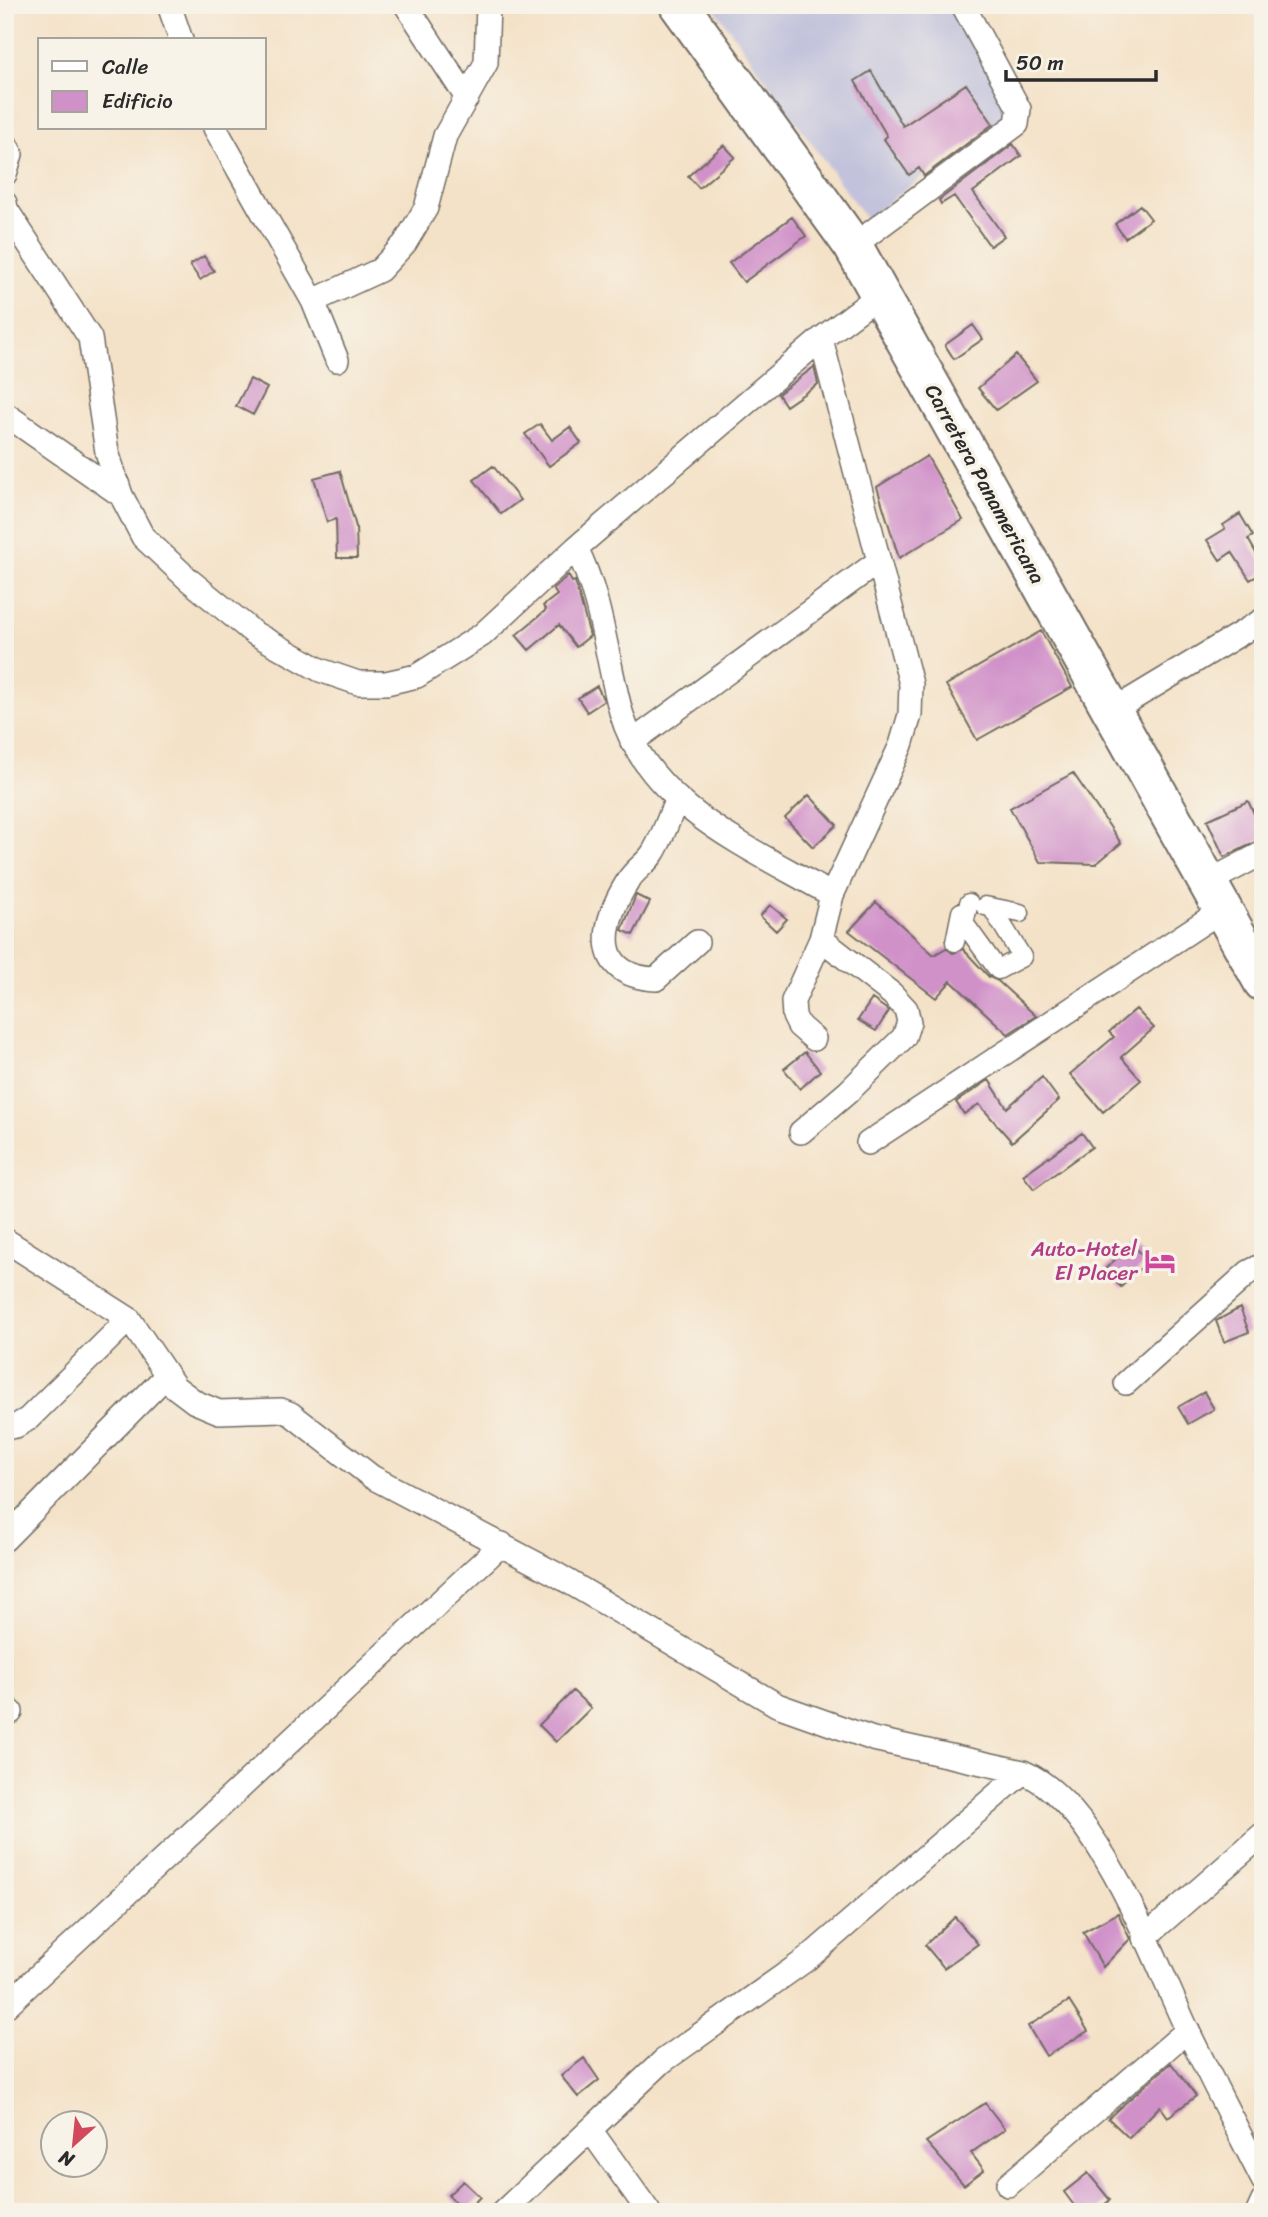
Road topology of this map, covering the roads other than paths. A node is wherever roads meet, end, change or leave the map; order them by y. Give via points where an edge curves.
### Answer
1 (169, 5) edge
2 (406, 5) edge
3 (488, 5) edge
4 (679, 5) edge
5 (963, 5) edge
6 (180, 38) edge
7 (467, 98) junction
8 (216, 130) edge
9 (5, 143) edge
10 (5, 174) edge
11 (5, 203) edge
12 (853, 246) junction
13 (881, 294) junction
14 (313, 301) junction
15 (821, 339) junction
16 (337, 360) dead end
17 (5, 414) edge
18 (121, 495) junction
19 (576, 548) junction
20 (879, 561) junction
21 (1263, 620) edge
22 (1112, 710) junction
23 (632, 742) junction
24 (677, 799) junction
25 (1263, 853) edge
26 (832, 895) junction
27 (1214, 896) junction
28 (969, 904) junction
29 (992, 908) junction
30 (1020, 913) dead end
31 (821, 939) junction
32 (697, 942) dead end
33 (956, 942) dead end
34 (1263, 982) edge
35 (814, 1039) dead end
36 (802, 1132) dead end
37 (868, 1143) dead end
38 (5, 1240) edge
39 (1263, 1265) edge
40 (129, 1319) junction
41 (167, 1375) junction
42 (1126, 1383) dead end
43 (5, 1428) edge
44 (5, 1539) edge
45 (502, 1544) junction
46 (1023, 1772) junction
47 (1263, 1835) edge
48 (1144, 1938) junction
49 (5, 2007) edge
50 (1188, 2030) junction
51 (591, 2131) junction
52 (1260, 2169) edge
53 (1008, 2185) dead end
54 (1263, 2201) edge
55 (503, 2212) edge
56 (649, 2212) edge
57 (1258, 2212) edge

1 - 6 street
2 - 7 street
3 - 7 street via 486,63
4 - 12 highway, Carretera Panamericana
5 - 12 street via 1019,109 1017,124
7 - 14 street via 445,136 426,208 405,243 380,270
8 - 14 street
9 - 10 street via 11,154
11 - 18 street via 90,338 107,452
12 - 13 highway, Carretera Panamericana
13 - 15 street
13 - 22 highway, Carretera Panamericana
14 - 16 street
15 - 19 street
15 - 20 street
17 - 18 street
18 - 19 street via 143,537 254,633 320,670 358,683 417,676 482,635
19 - 23 street via 590,574
20 - 23 street
20 - 26 street via 911,684 911,715
21 - 22 street
22 - 27 highway, Carretera Panamericana
23 - 24 street
24 - 26 street via 701,819
24 - 32 street via 654,851 627,882 607,928 607,949 616,967 633,978 656,979
25 - 27 street
26 - 31 street
27 - 34 highway, Carretera Panamericana
27 - 37 street
28 - 29 street
28 - 29 street via 964,923 998,970 1022,957
28 - 33 street via 959,914
29 - 30 street
31 - 35 street via 793,1001 799,1026
31 - 36 street via 892,994 906,1009 909,1022 904,1037
38 - 40 street
39 - 42 street via 1249,1272
40 - 41 street
40 - 43 street via 28,1419
41 - 44 street
41 - 45 street via 195,1402 219,1412 281,1410 291,1414 372,1477
45 - 46 street via 777,1705 873,1739
45 - 49 street
46 - 48 street via 1037,1777 1077,1818 1127,1899
46 - 51 street via 807,1959 663,2061
47 - 48 street
48 - 50 street
50 - 52 street
50 - 53 street
51 - 55 street
51 - 56 street
54 - 57 street

